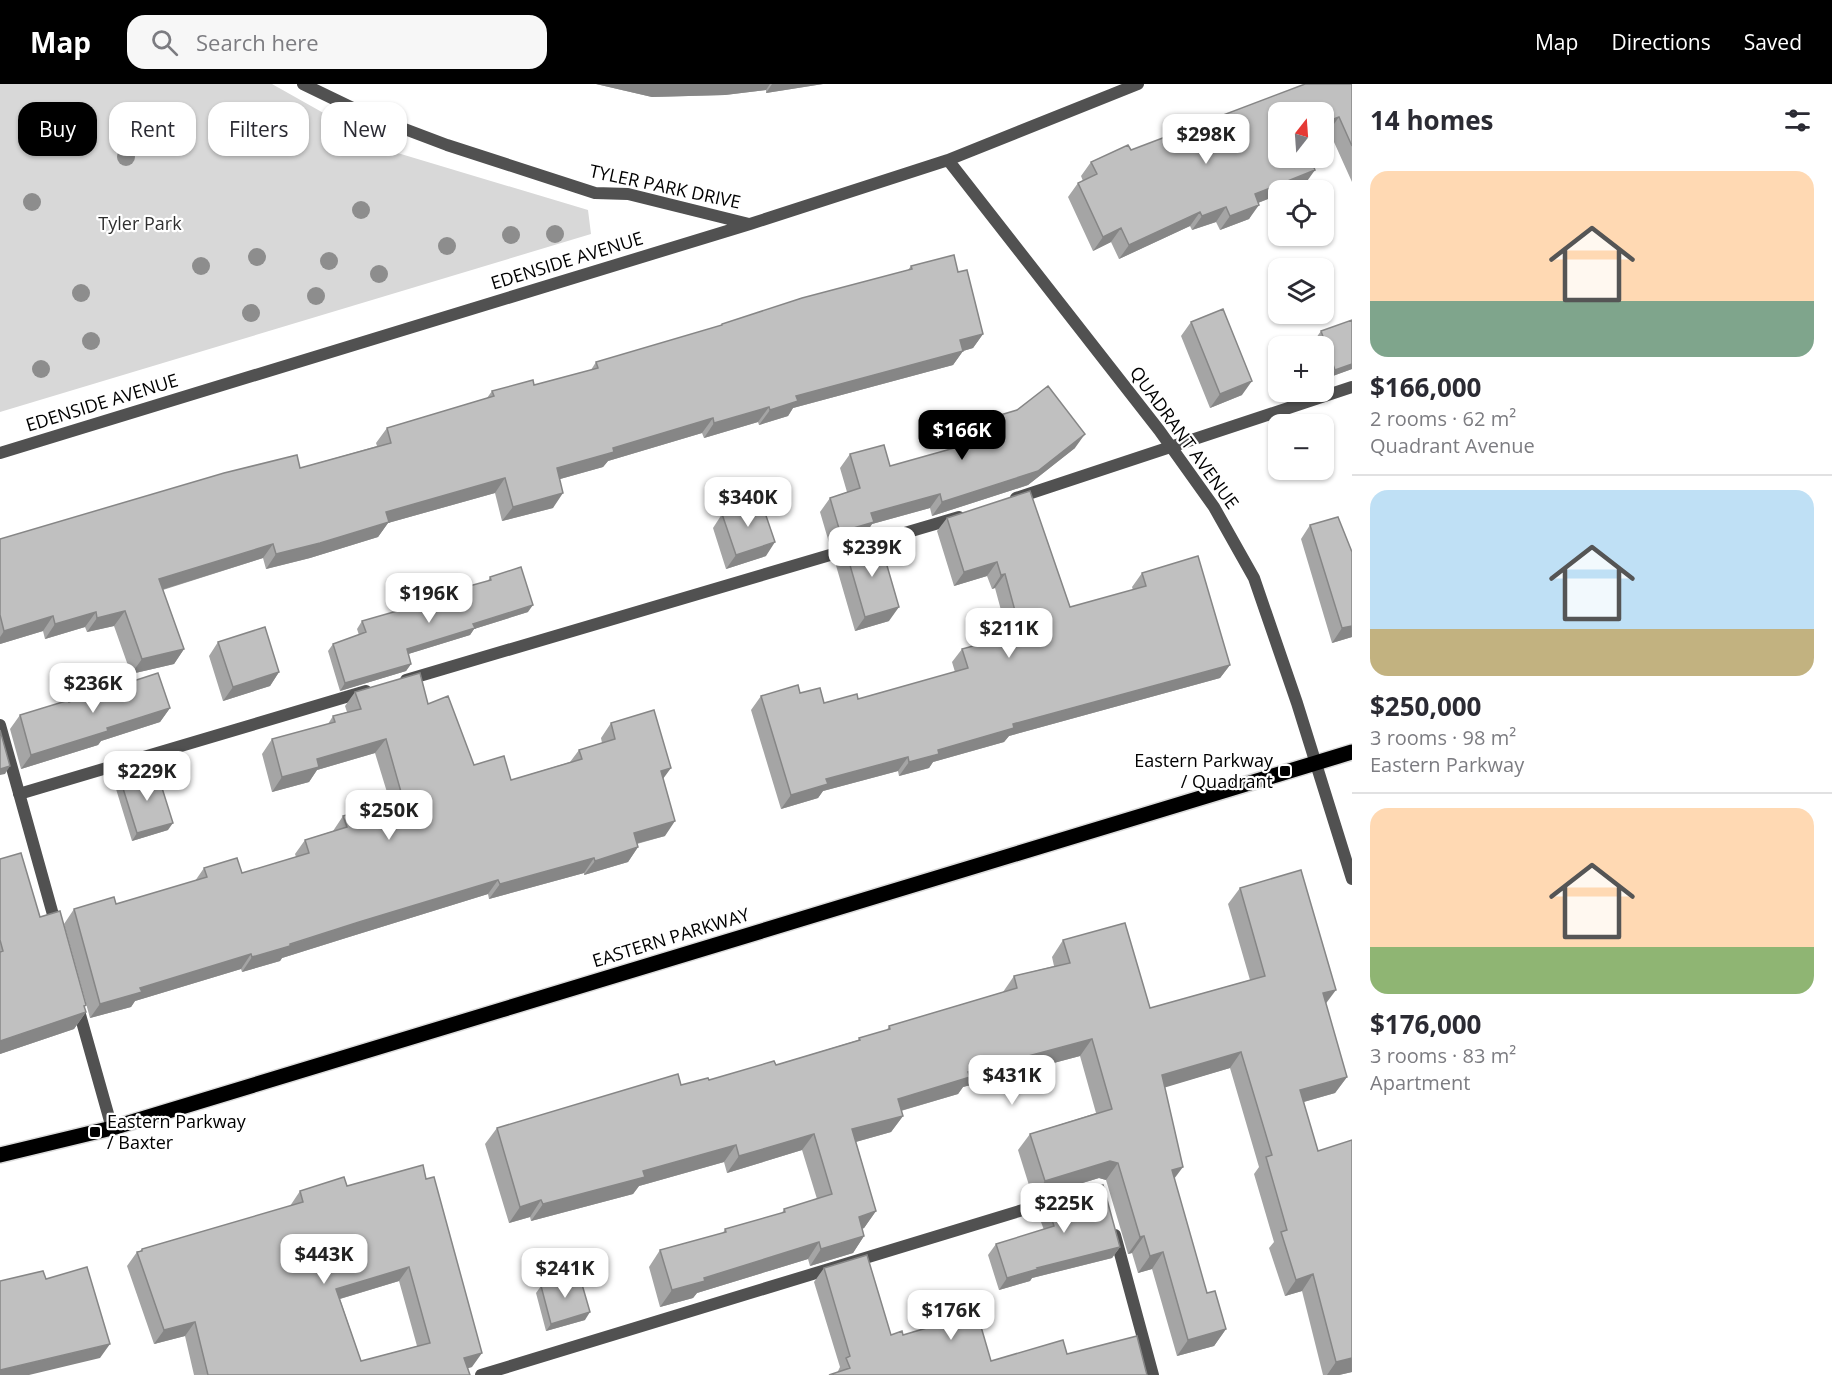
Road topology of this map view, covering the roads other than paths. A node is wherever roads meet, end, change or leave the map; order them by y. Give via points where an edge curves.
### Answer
1 (303, 84) edge
2 (1138, 84) edge
3 (948, 160) junction
4 (750, 224) junction
5 (1352, 387) edge
6 (1171, 448) junction
7 (0, 453) edge
8 (1001, 503) edge
9 (967, 514) edge
10 (0, 725) edge
11 (1352, 752) edge
12 (1315, 763) junction
13 (20, 794) junction
14 (1352, 879) edge
15 (61, 943) edge
16 (73, 989) edge
17 (112, 1128) junction
18 (0, 1155) edge
19 (1079, 1193) edge
20 (1110, 1219) edge
21 (481, 1375) edge
22 (1153, 1375) edge

1 - 4 street, TYLER PARK DRIVE via 365,114 447,145 595,193 628,194
2 - 3 street, EDENSIDE AVENUE
3 - 4 street, EDENSIDE AVENUE
3 - 6 street, QUADRANT AVENUE
4 - 7 street, EDENSIDE AVENUE
5 - 6 street
6 - 8 street
6 - 12 street, QUADRANT AVENUE via 1214,507 1254,578
9 - 13 street
10 - 13 street
11 - 12 main road, EASTERN PARKWAY
12 - 14 street, QUADRANT AVENUE
12 - 17 main road, EASTERN PARKWAY
13 - 15 street
16 - 17 street
17 - 18 main road, EASTERN PARKWAY
19 - 21 street
20 - 22 street

